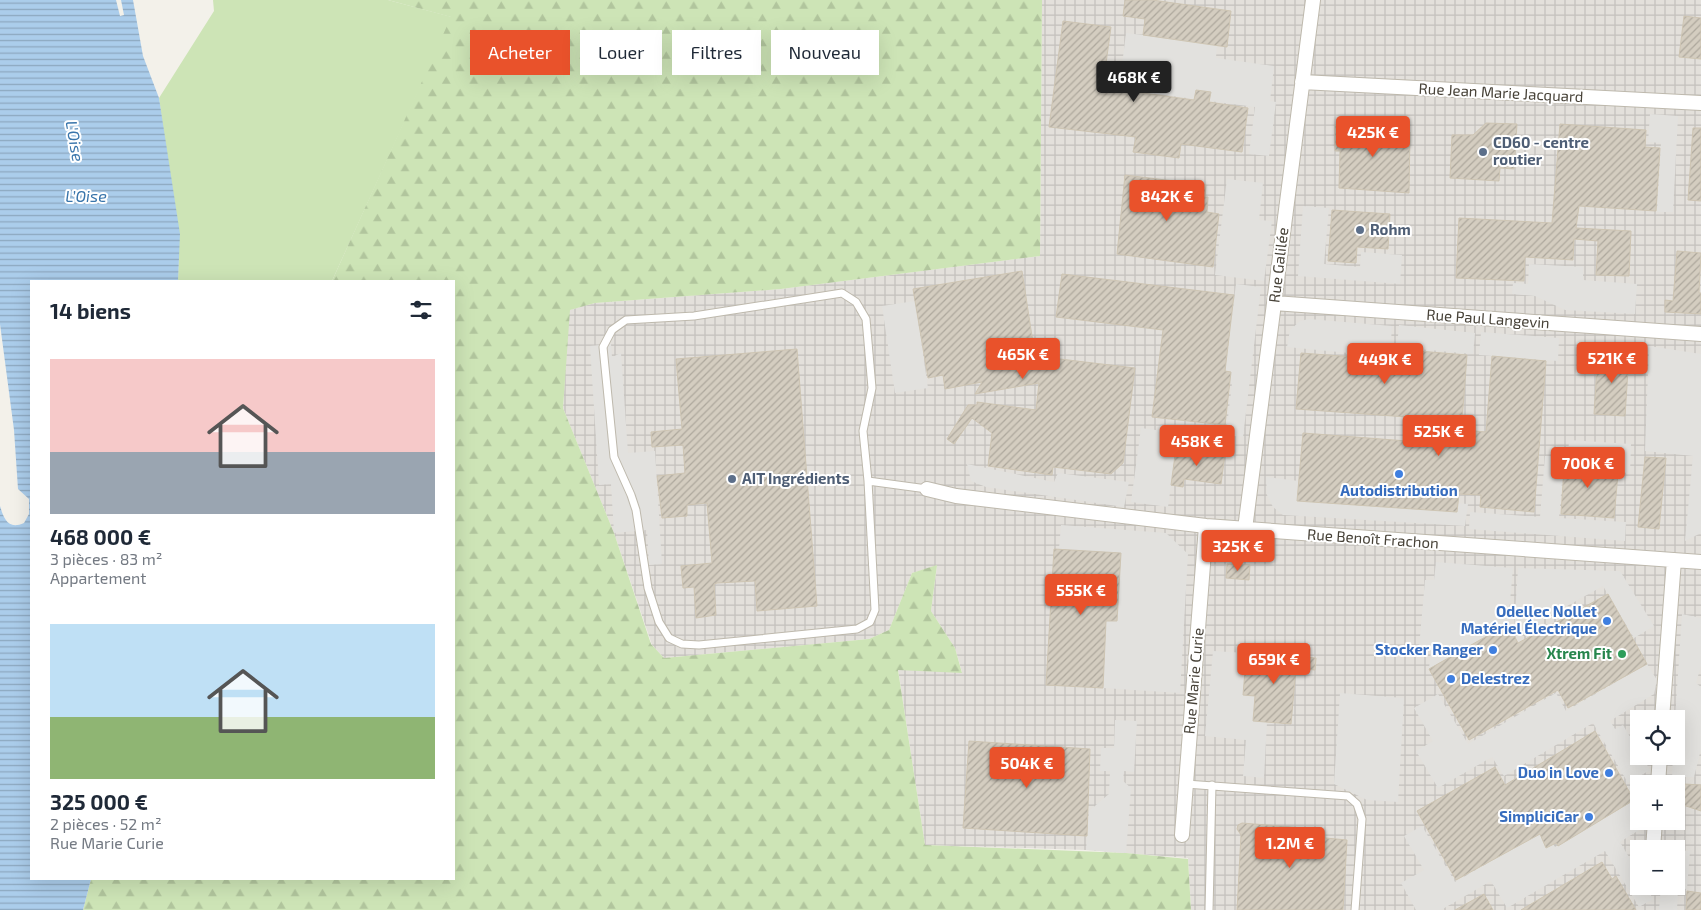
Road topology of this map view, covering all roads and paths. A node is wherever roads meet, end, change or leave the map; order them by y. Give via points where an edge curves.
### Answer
1 (1313, 0) edge
2 (1302, 82) junction
3 (1701, 103) edge
4 (1274, 303) junction
5 (1701, 334) edge
6 (868, 481) junction
7 (927, 489) joint
8 (1206, 526) junction
9 (1245, 529) junction
10 (1674, 560) junction
11 (1701, 562) edge
12 (1663, 710) edge
13 (1186, 784) junction
14 (1212, 785) junction
15 (1182, 835) dead end
16 (1209, 910) edge
17 (1355, 910) edge

1 - 2 street, Rue Galilée
2 - 3 street, Rue Jean Marie Jacquard
2 - 4 street, Rue Galilée
4 - 5 street, Rue Paul Langevin
4 - 9 street, Rue Galilée
6 - 6 lane via 875,610 870,622 857,629 699,645 682,644 670,638 659,622 648,588 633,502 614,457 603,347 612,330 626,320 694,316 842,293 856,302 866,319 872,388 863,431
6 - 7 lane
7 - 8 street, Rue Benoît Frachon via 956,496
8 - 9 street, Rue Benoît Frachon
8 - 13 street, Rue Marie Curie
9 - 10 street, Rue Benoît Frachon
10 - 11 street, Rue Benoît Frachon
10 - 12 street
13 - 14 lane
13 - 15 street, Rue Marie Curie
14 - 16 lane
14 - 17 lane via 1348,796 1357,804 1362,819

